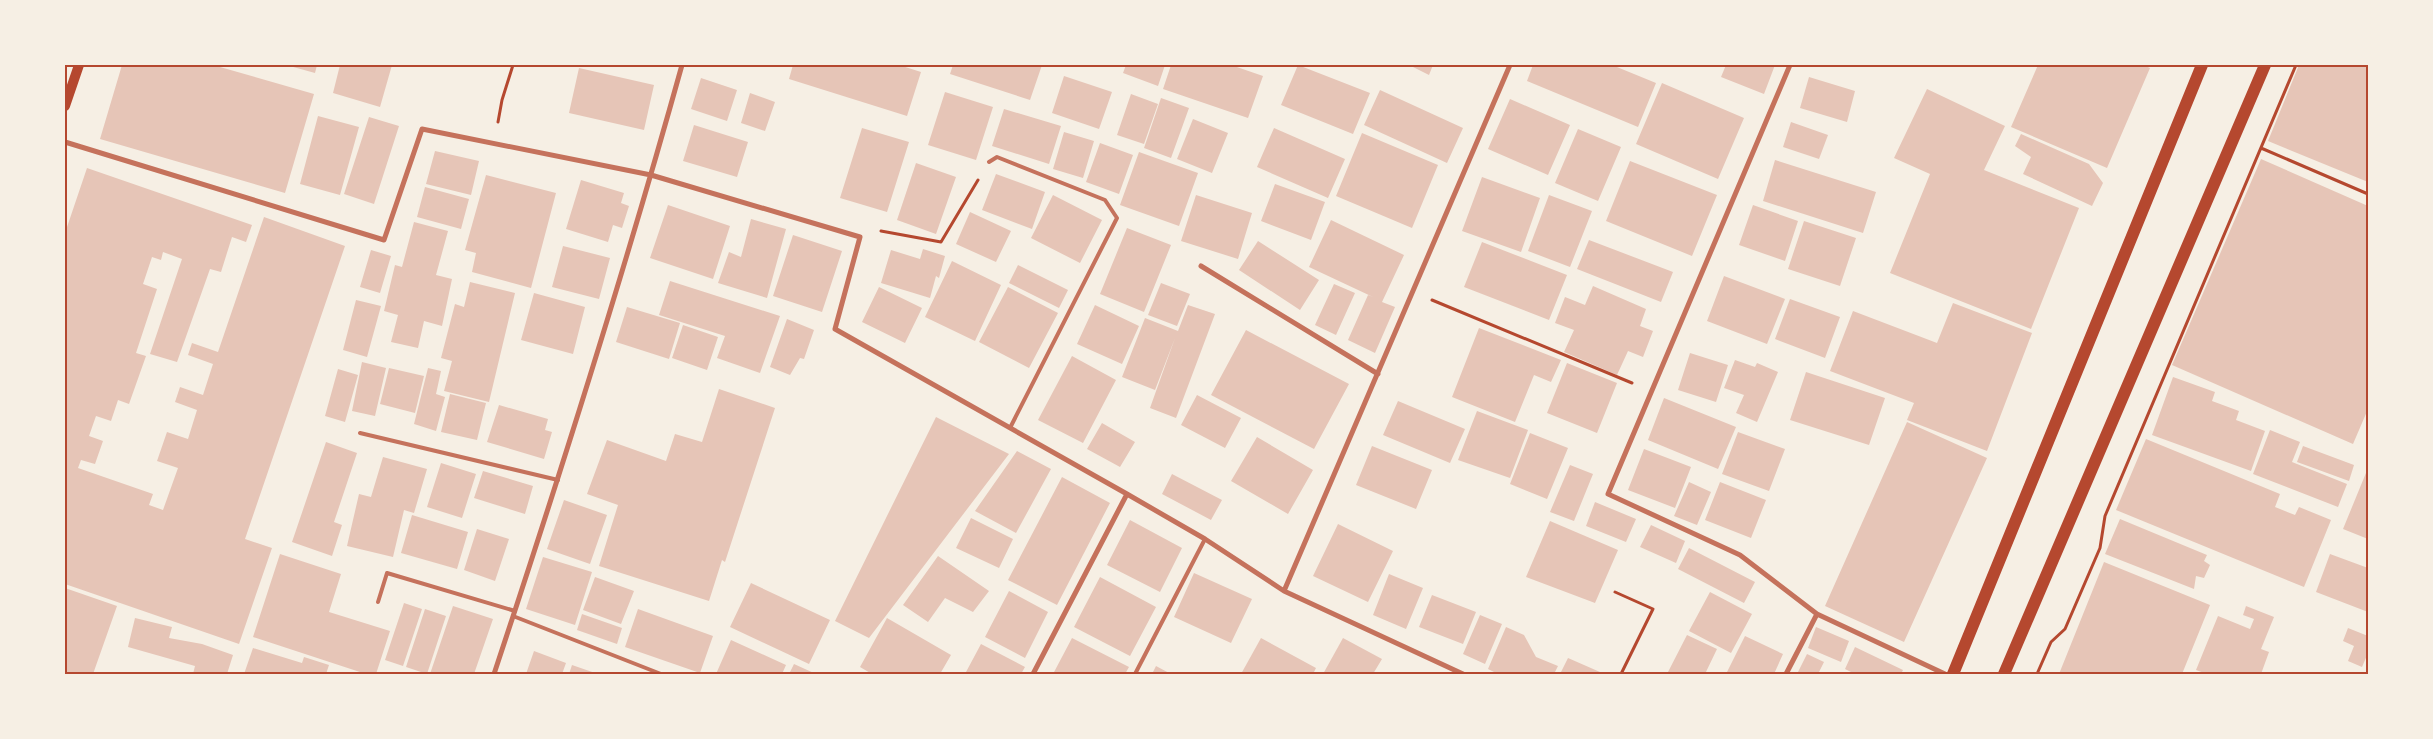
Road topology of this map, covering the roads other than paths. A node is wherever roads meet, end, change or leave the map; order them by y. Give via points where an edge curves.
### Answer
1 (79, 65) edge
2 (682, 65) edge
3 (1510, 65) edge
4 (1790, 65) edge
5 (2202, 65) edge
6 (2266, 65) edge
7 (65, 106) edge
8 (65, 142) edge
9 (989, 162) road end
10 (652, 175) junction
11 (1201, 266) dead end
12 (1378, 374) junction
13 (1011, 426) junction
14 (360, 433) dead end
15 (558, 480) junction
16 (1127, 494) junction
17 (1204, 539) junction
18 (1284, 591) junction
19 (378, 602) dead end
20 (514, 614) junction
21 (1817, 614) junction
22 (494, 674) edge
23 (662, 674) edge
24 (1034, 674) edge
25 (1135, 674) edge
26 (1464, 674) edge
27 (1786, 674) edge
28 (1945, 674) edge
29 (1953, 674) edge
30 (2004, 674) edge

1 - 7 main road
2 - 10 street
3 - 12 street
4 - 21 street via 1608,494 1740,555
5 - 29 main road
6 - 30 main road
8 - 10 street via 384,240 422,130
9 - 13 lane via 997,157 1105,200 1117,218
10 - 13 street via 860,237 835,329
10 - 15 street
11 - 12 street
12 - 18 street
13 - 16 street
14 - 15 lane
15 - 20 street
16 - 17 street
16 - 24 street
17 - 18 street
17 - 25 lane
18 - 26 street
19 - 20 lane via 387,573
20 - 22 street
20 - 23 lane
21 - 27 street
21 - 28 street

